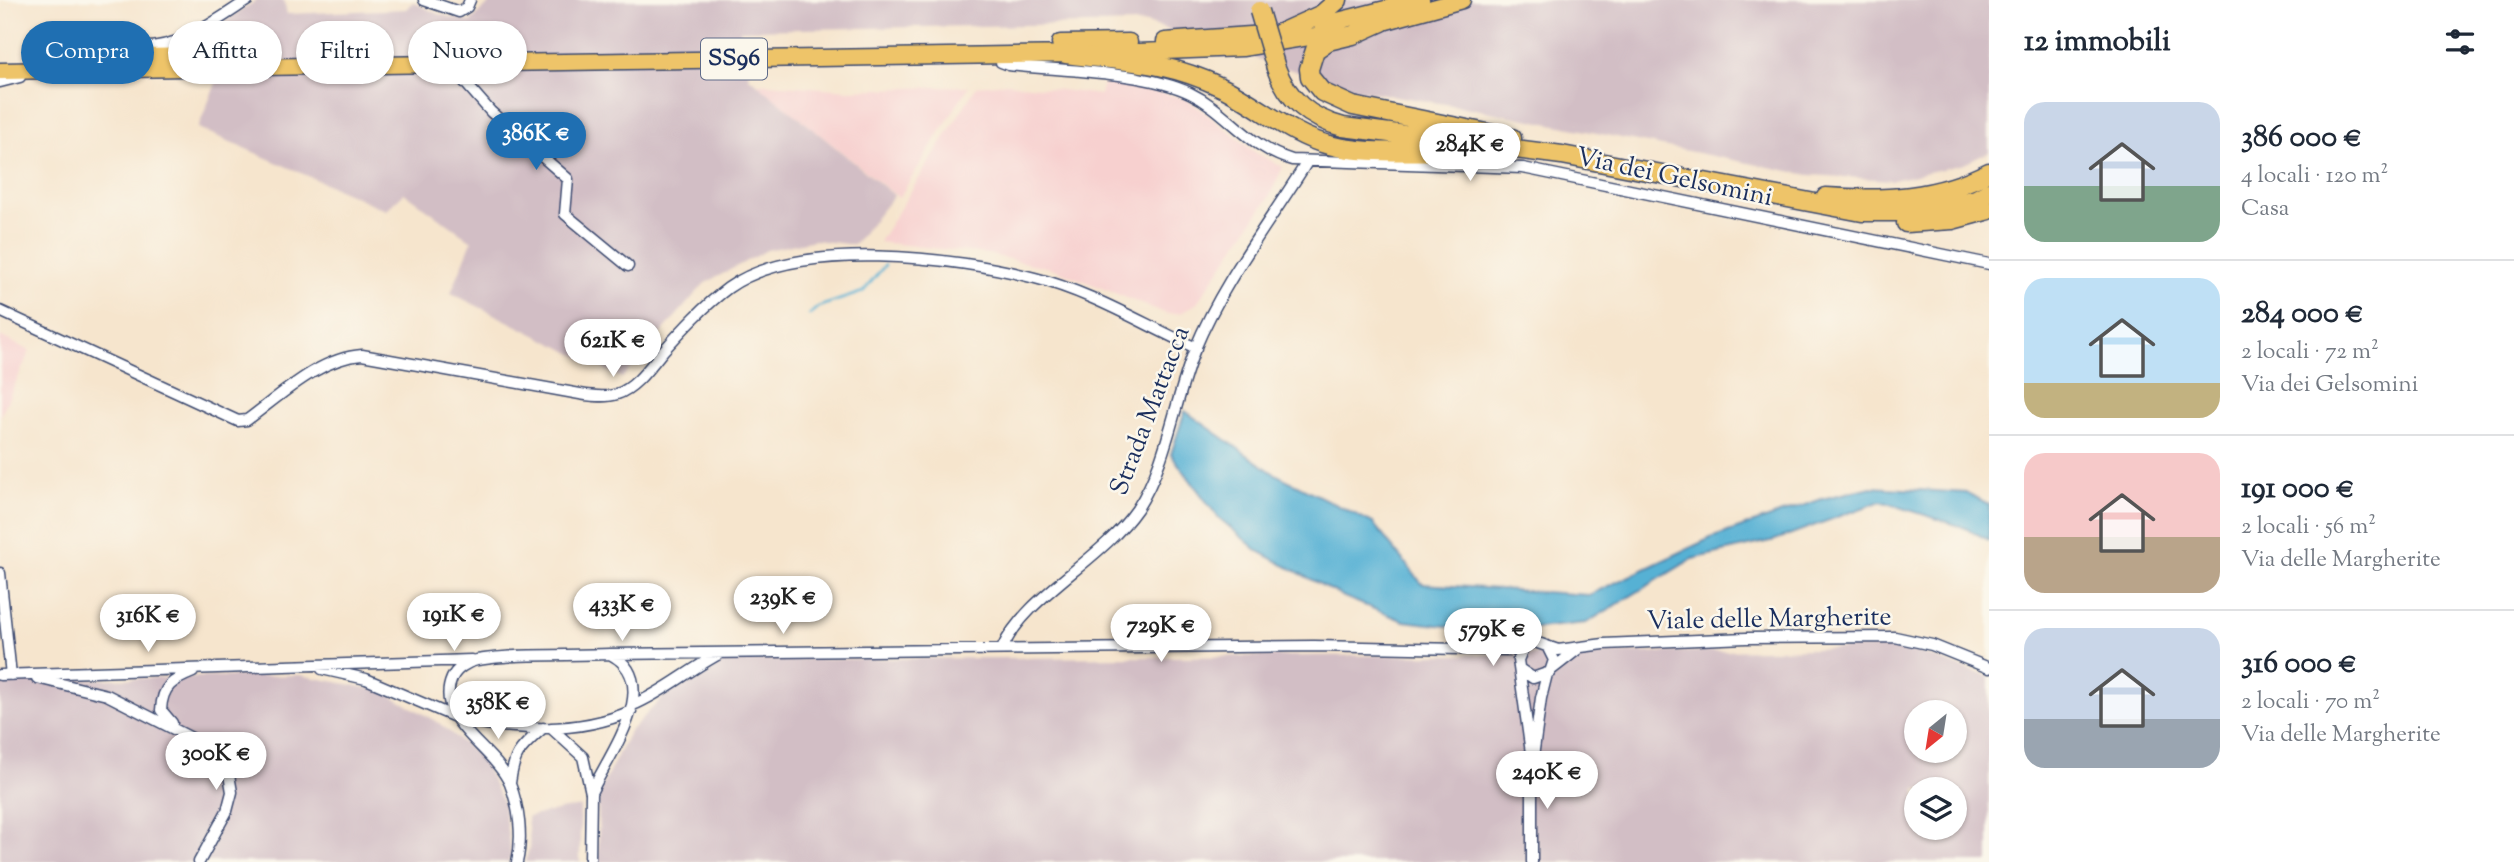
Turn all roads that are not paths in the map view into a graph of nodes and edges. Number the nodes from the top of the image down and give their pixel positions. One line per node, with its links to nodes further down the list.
1 (248, 0): 10 (street)
2 (424, 0): 3 (street)
3 (470, 0)
4 (1338, 0): 9 (highway)
5 (1421, 0): 9 (main road, SS96)
6 (1462, 0): 8 (main road, SS96)
7 (1258, 5): 24 (highway, bridge)
8 (1382, 22): 12 (main road, SS96); 25 (highway)
9 (1280, 33): 11 (main road, SS96)
10 (154, 48)
11 (154, 53)
12 (1066, 54): 13 (main road, SS96); 24 (highway)
13 (1001, 55): 16 (main road, SS96); 26 (street, Via dei Gelsomini)
14 (21, 60): 15 (main road, SS96)
15 (0, 61)
16 (527, 62)
17 (408, 64): 18 (main road, SS96)
18 (154, 68)
19 (0, 71): 20 (main road, SS96)
20 (21, 71)
21 (21, 77): 22 (street)
22 (0, 82)
23 (466, 84): 33 (street)
24 (1532, 150): 25 (highway)
25 (1562, 155): 29 (highway)
26 (1307, 162): 32 (street, Via dei Gelsomini); 35 (street, Strada Mattacca)
27 (1989, 172): 29 (highway)
28 (1989, 192): 31 (highway)
29 (1775, 197): 31 (highway)
30 (1989, 209): 31 (highway)
31 (1841, 210)
32 (1989, 264)
33 (628, 266)
34 (0, 311): 35 (street)
35 (1196, 348): 40 (street, Strada Mattacca)
36 (0, 573): 51 (street)
37 (1524, 646): 38 (street); 39 (street); 46 (street)
38 (1547, 646): 41 (street, Viale delle Margherite); 49 (street)
39 (1480, 648): 40 (street); 46 (street)
40 (1002, 649): 42 (street)
41 (1578, 649): 47 (street, Viale delle Margherite); 49 (street)
42 (725, 652): 43 (street); 52 (street)
43 (610, 654): 44 (street); 52 (street)
44 (475, 660): 45 (street); 53 (street)
45 (298, 666): 48 (street); 53 (street)
46 (1520, 668): 49 (street); 56 (street)
47 (1989, 668)
48 (200, 669): 51 (street); 55 (street)
49 (1549, 672): 56 (street)
50 (0, 675): 51 (street)
51 (16, 675): 55 (street)
52 (632, 708): 54 (street); 58 (street)
53 (456, 718): 54 (street); 57 (street)
54 (547, 728): 57 (street); 58 (street)
55 (181, 730): 59 (street)
56 (1532, 761): 62 (street)
57 (510, 783): 60 (street)
58 (591, 793): 61 (street)
59 (199, 862)
60 (517, 862)
61 (590, 862)
62 (1532, 862)

